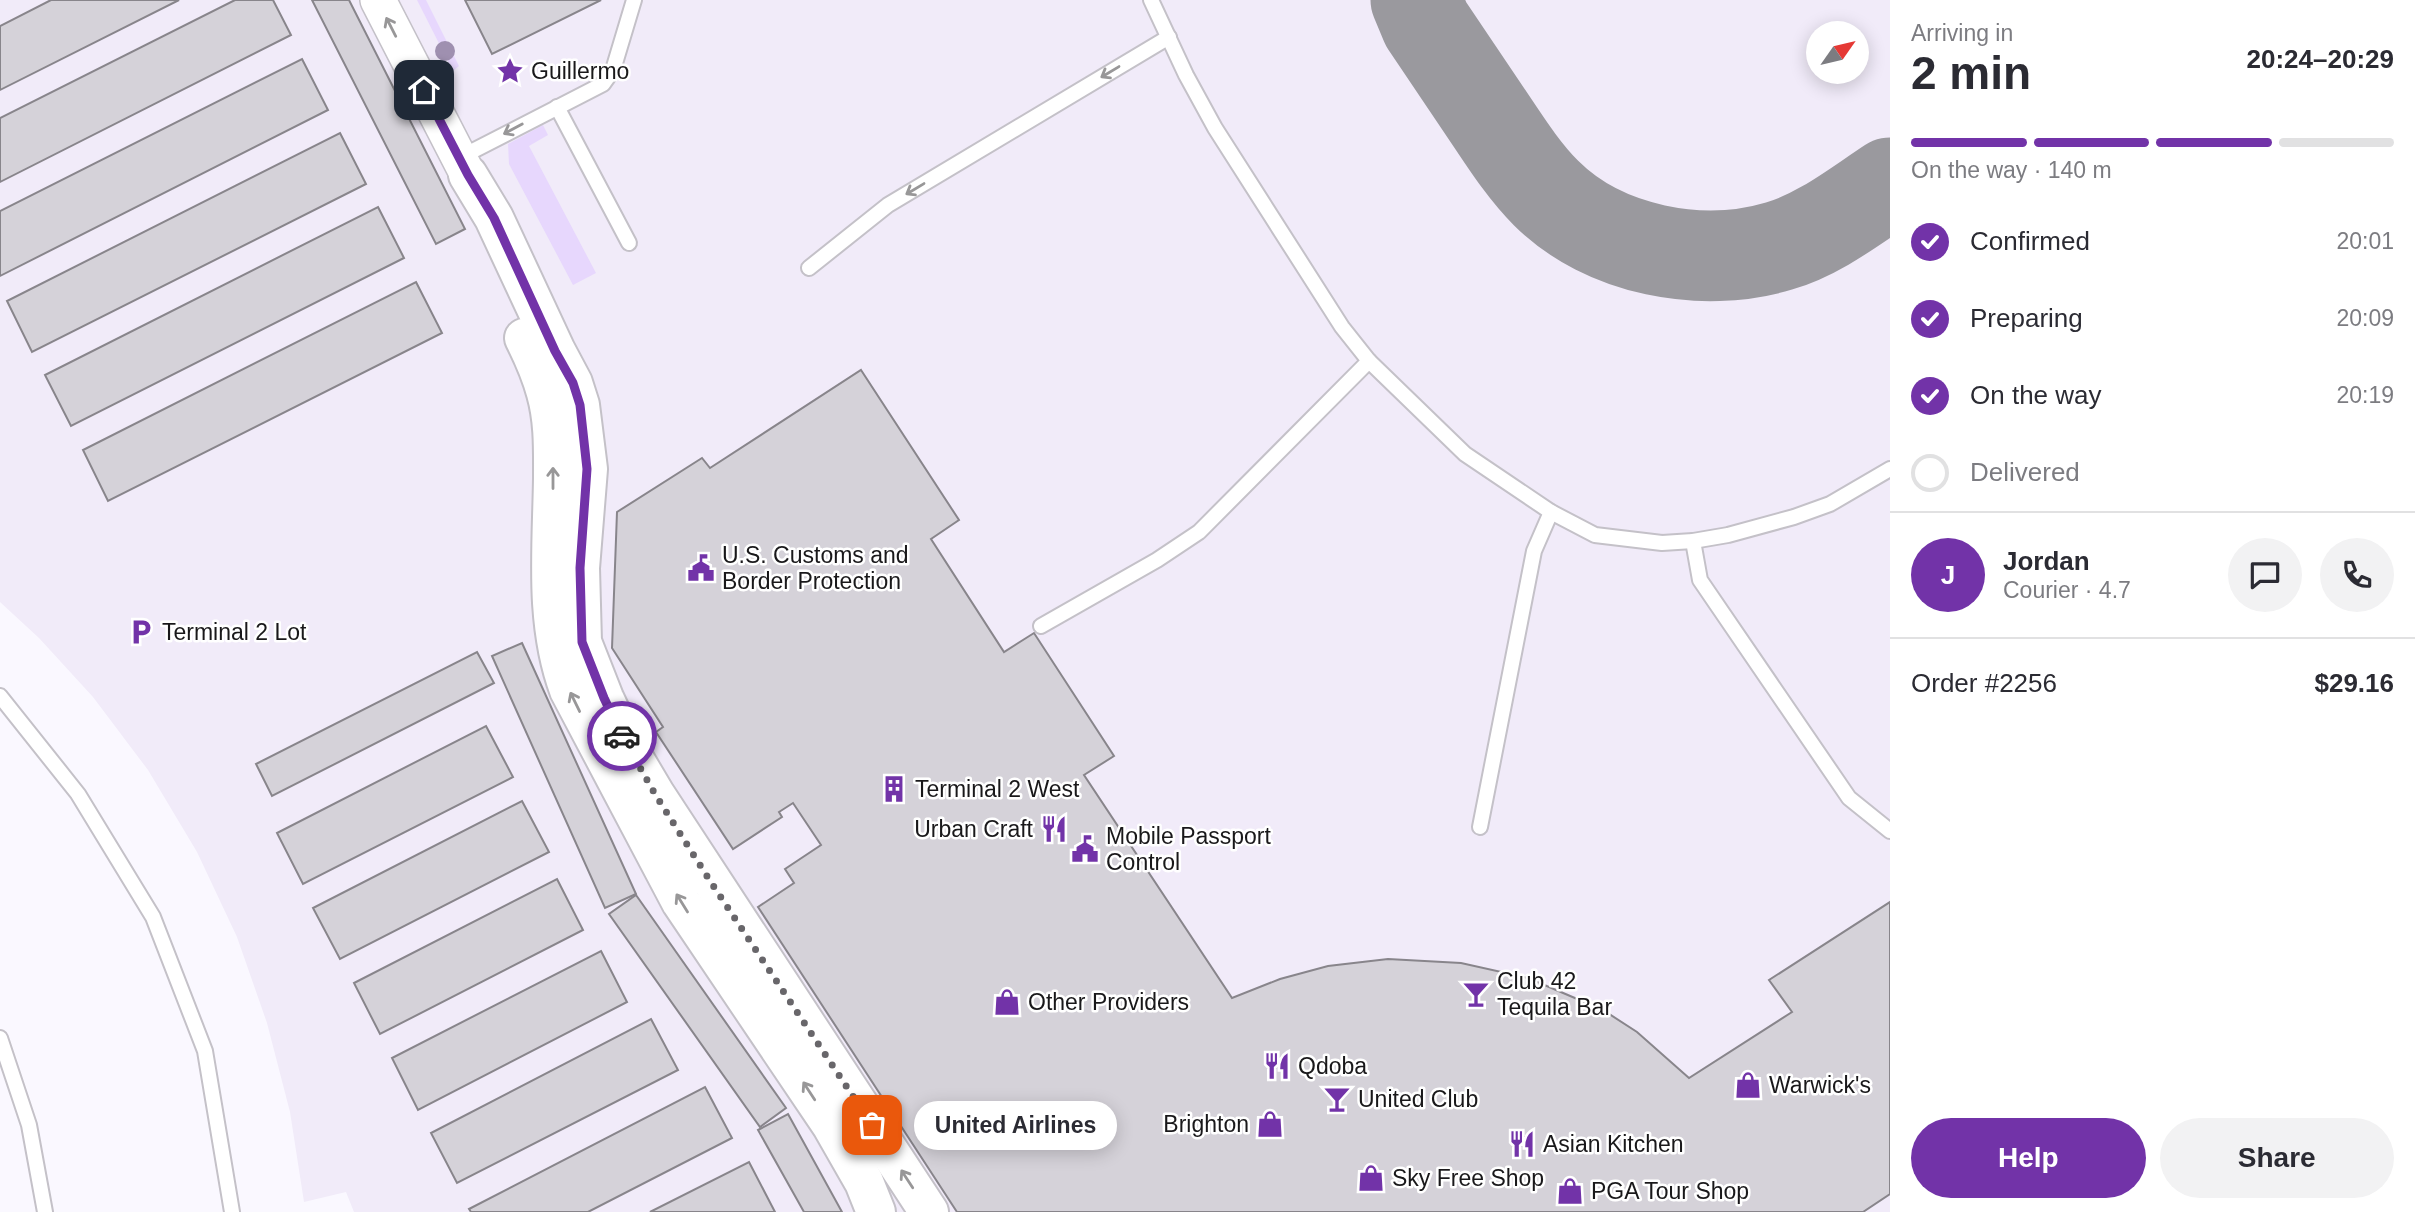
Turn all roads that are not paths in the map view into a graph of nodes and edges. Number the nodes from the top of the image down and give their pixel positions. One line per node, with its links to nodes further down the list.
1 (378, 0): 6 (street, one-way to 1)
2 (634, 0): 5 (lane)
3 (1151, 0): 4 (lane)
4 (1169, 37): 8 (lane, one-way to 8); 9 (lane)
5 (556, 107): 6 (lane, one-way to 6); 7 (lane)
6 (463, 167): 20 (main road, one-way to 6); 21 (main road, one-way to 6)
7 (629, 243)
8 (809, 268)
9 (1369, 361): 11 (lane); 13 (lane)
10 (1890, 469): 12 (lane)
11 (1551, 512): 12 (lane); 15 (lane)
12 (1693, 541): 16 (lane)
13 (1041, 626)
14 (0, 696): 19 (lane)
15 (1480, 827)
16 (1890, 831)
17 (0, 1038): 18 (lane)
18 (45, 1212)
19 (233, 1212)
20 (876, 1212)
21 (929, 1212)

